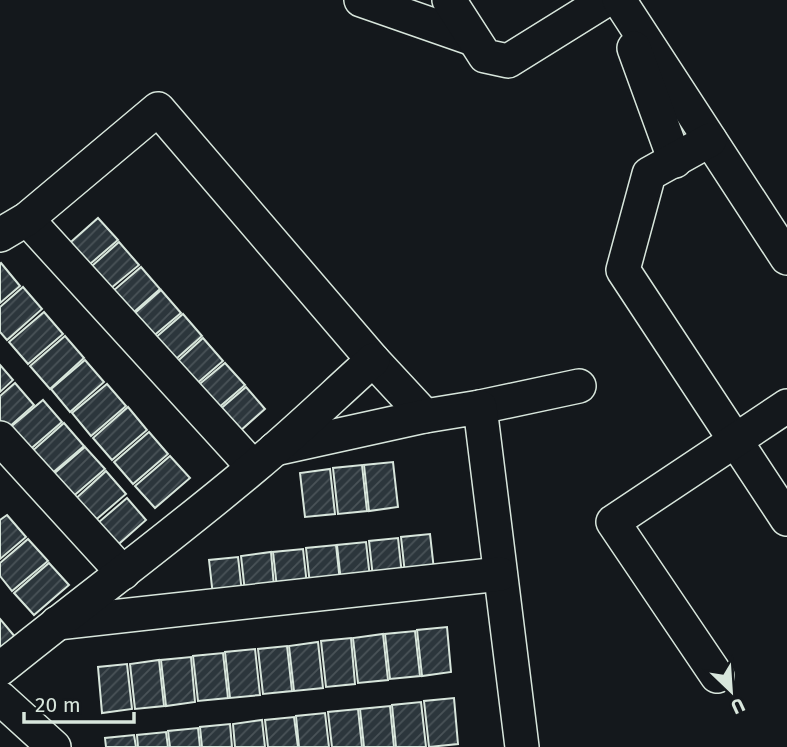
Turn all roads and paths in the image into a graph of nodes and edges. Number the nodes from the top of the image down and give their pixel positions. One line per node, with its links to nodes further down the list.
1 (361, 0): 5 (street)
2 (449, 0): 5 (street)
3 (606, 0): 5 (street)
4 (618, 0): 6 (street); 7 (street)
5 (474, 39)
6 (710, 140): 7 (street); 9 (street)
7 (674, 161): 16 (street)
8 (13, 227): 10 (street); 17 (street)
9 (787, 258)
10 (373, 360): 14 (street); 17 (street)
11 (579, 386): 13 (street)
12 (787, 406): 16 (street)
13 (480, 407): 14 (street); 20 (street)
14 (425, 416): 17 (street)
15 (0, 438): 19 (street)
16 (736, 441): 18 (street); 23 (street)
17 (264, 458): 19 (street)
18 (787, 519)
19 (123, 573): 21 (street)
20 (500, 574): 21 (street); 26 (street)
21 (57, 623): 22 (street)
22 (0, 669)
23 (717, 676)
24 (0, 698): 25 (street)
25 (54, 747)
26 (522, 747)

